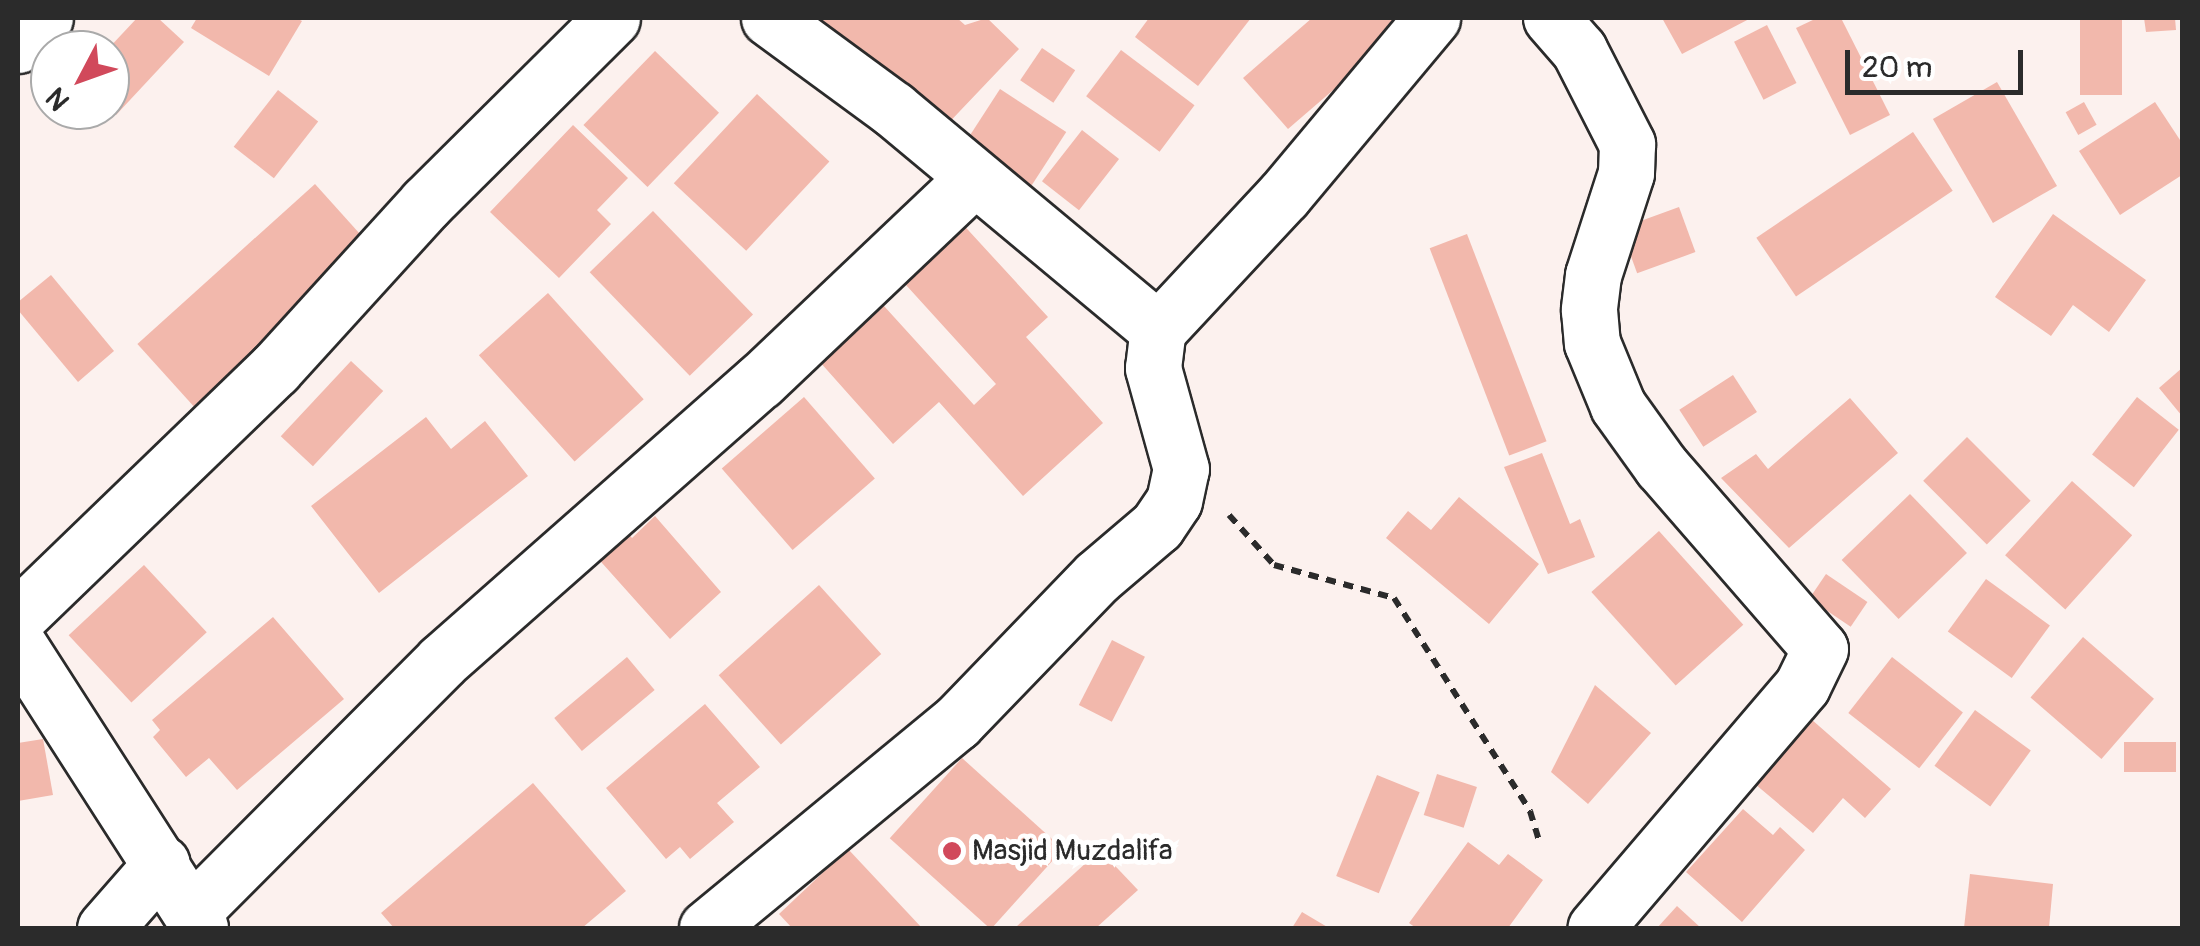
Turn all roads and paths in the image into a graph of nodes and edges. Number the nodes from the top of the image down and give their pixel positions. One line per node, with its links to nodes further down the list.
1 (44, 18): 6 (street)
2 (612, 18): 10 (street)
3 (769, 18): 7 (street)
4 (1432, 18): 8 (street)
5 (1551, 18): 17 (street)
6 (18, 45)
7 (973, 179): 8 (street); 14 (street)
8 (1158, 330): 9 (street)
9 (1181, 469): 12 (path); 16 (street)
10 (18, 617)
11 (18, 644): 13 (street)
12 (1540, 843)
13 (162, 863): 14 (street); 15 (street)
14 (196, 920)
15 (105, 928)
16 (706, 928)
17 (1596, 928)

